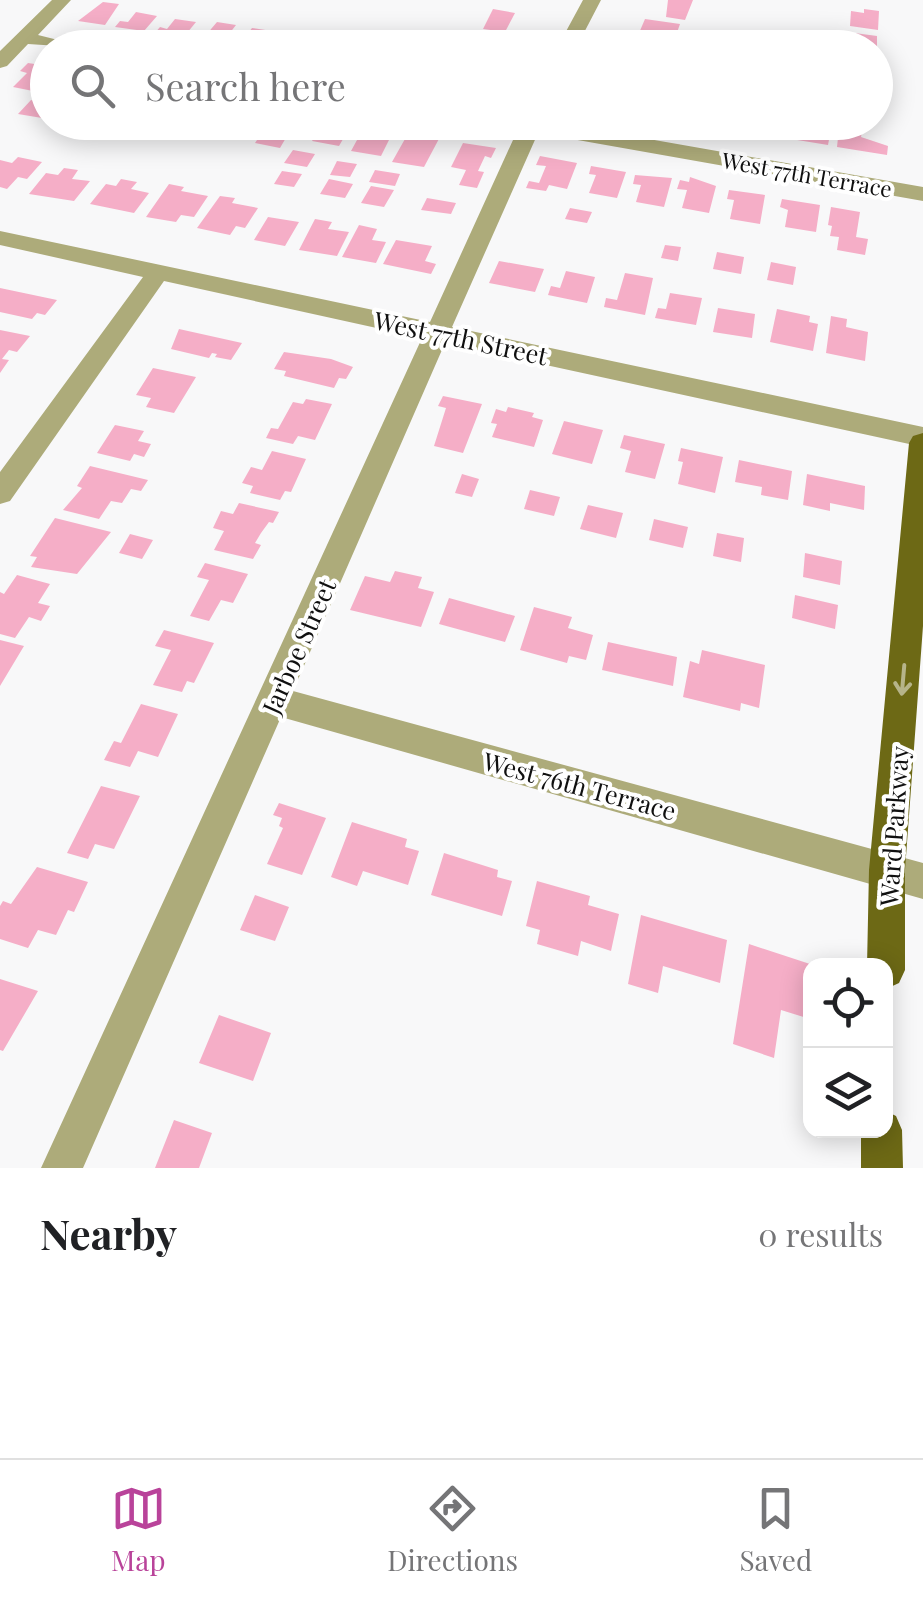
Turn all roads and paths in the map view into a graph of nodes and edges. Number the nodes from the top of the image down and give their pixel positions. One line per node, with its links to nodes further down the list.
1 (62, 0): 3 (street)
2 (592, 0): 4 (street)
3 (32, 30)
4 (576, 30)
5 (30, 32): 6 (street)
6 (24, 38): 7 (street); 8 (street)
7 (30, 39)
8 (0, 62)
9 (518, 140): 14 (street, Jarboe Street)
10 (616, 140): 11 (street, West 77th Terrace)
11 (923, 194)
12 (0, 238): 13 (street, West 77th Street)
13 (159, 271): 14 (street, West 77th Street); 16 (street)
14 (439, 333): 15 (street, West 77th Street); 17 (street, Jarboe Street)
15 (923, 440): 18 (main road, Ward Parkway, one-way to 18)
16 (0, 493)
17 (273, 700): 18 (street, West 76th Terrace); 22 (street, Jarboe Street)
18 (905, 868): 19 (street, West 76th Terrace); 20 (main road, Ward Parkway)
19 (923, 881)
20 (888, 958)
21 (882, 1138): 23 (main road)
22 (62, 1168)
23 (882, 1168)

